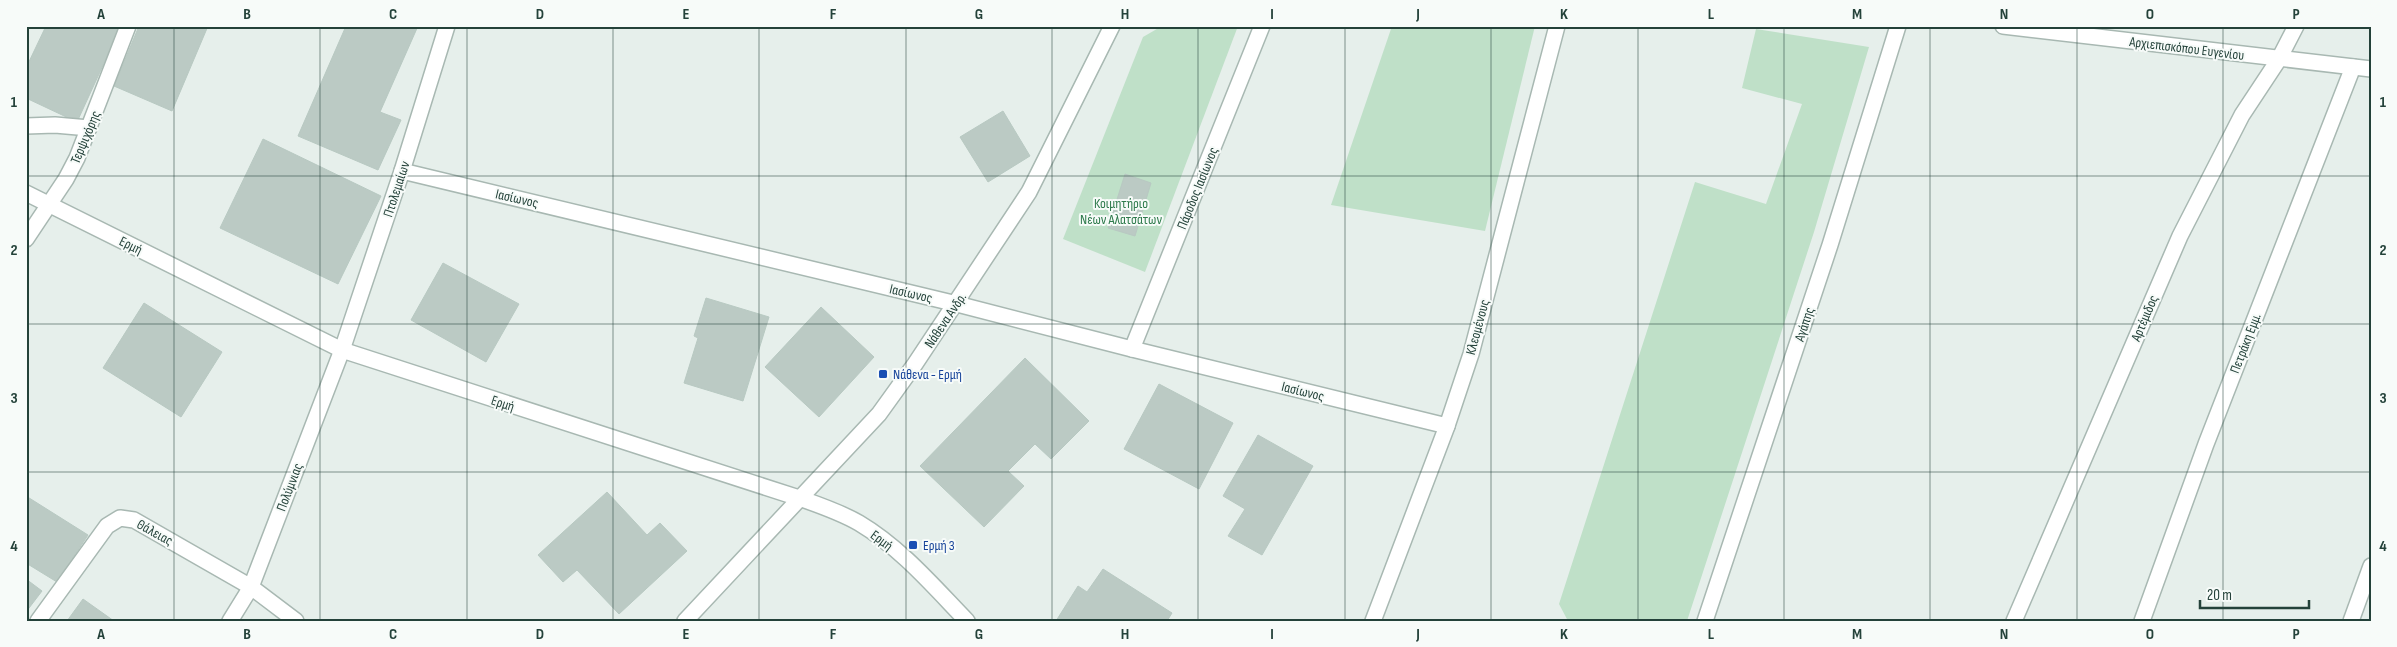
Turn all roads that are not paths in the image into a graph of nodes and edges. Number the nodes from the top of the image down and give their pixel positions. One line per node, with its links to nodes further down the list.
1 (128, 26): 13 (street, Τερψιχόρης)
2 (447, 26): 14 (street, Πτολεμαίων)
3 (1112, 26): 18 (street, Νάθενα Ανδρ.)
4 (1262, 26): 19 (street, Πάροδος Ιασίωνος)
5 (1557, 26): 21 (street, Κλεομένους)
6 (1898, 26): 31 (street, Αγάπης)
7 (2003, 26): 9 (street, Αρχιεπισκόπου Ευγενίου)
8 (2296, 26): 9 (street, Αρτέμιδος)
9 (2279, 59): 10 (street, Αρχιεπισκόπου Ευγενίου); 32 (street, Αρτέμιδος)
10 (2353, 67): 11 (street, Αρχιεπισκόπου Ευγενίου); 33 (street, Πετράκη Εμμ.)
11 (2371, 69)
12 (26, 126): 13 (street)
13 (89, 128): 16 (street, Τερψιχόρης)
14 (402, 171): 18 (street, Ιασίωνος); 20 (street, Πτολεμαίων)
15 (26, 193): 16 (street, Ερμή)
16 (50, 205): 17 (street, Τερψιχόρης); 20 (street, Ερμή)
17 (26, 240)
18 (957, 304): 19 (street, Ιασίωνος); 22 (street, Νάθενα Ανδρ.)
19 (1132, 349): 21 (street, Ιασίωνος)
20 (342, 350): 22 (street, Ερμή); 24 (street, Πολύμνιας)
21 (1447, 426): 30 (street, Κλεομένους)
22 (799, 498): 28 (street, Νάθενα Ανδρ.); 29 (street, Ερμή)
23 (2371, 566): 34 (street)
24 (251, 587): 25 (street, Θάλειας); 26 (street, Πολύμνιας); 27 (street, Θάλειας)
25 (38, 621)
26 (230, 621)
27 (296, 621)
28 (686, 621)
29 (968, 621)
30 (1373, 621)
31 (1705, 621)
32 (2014, 621)
33 (2142, 621)
34 (2351, 621)

